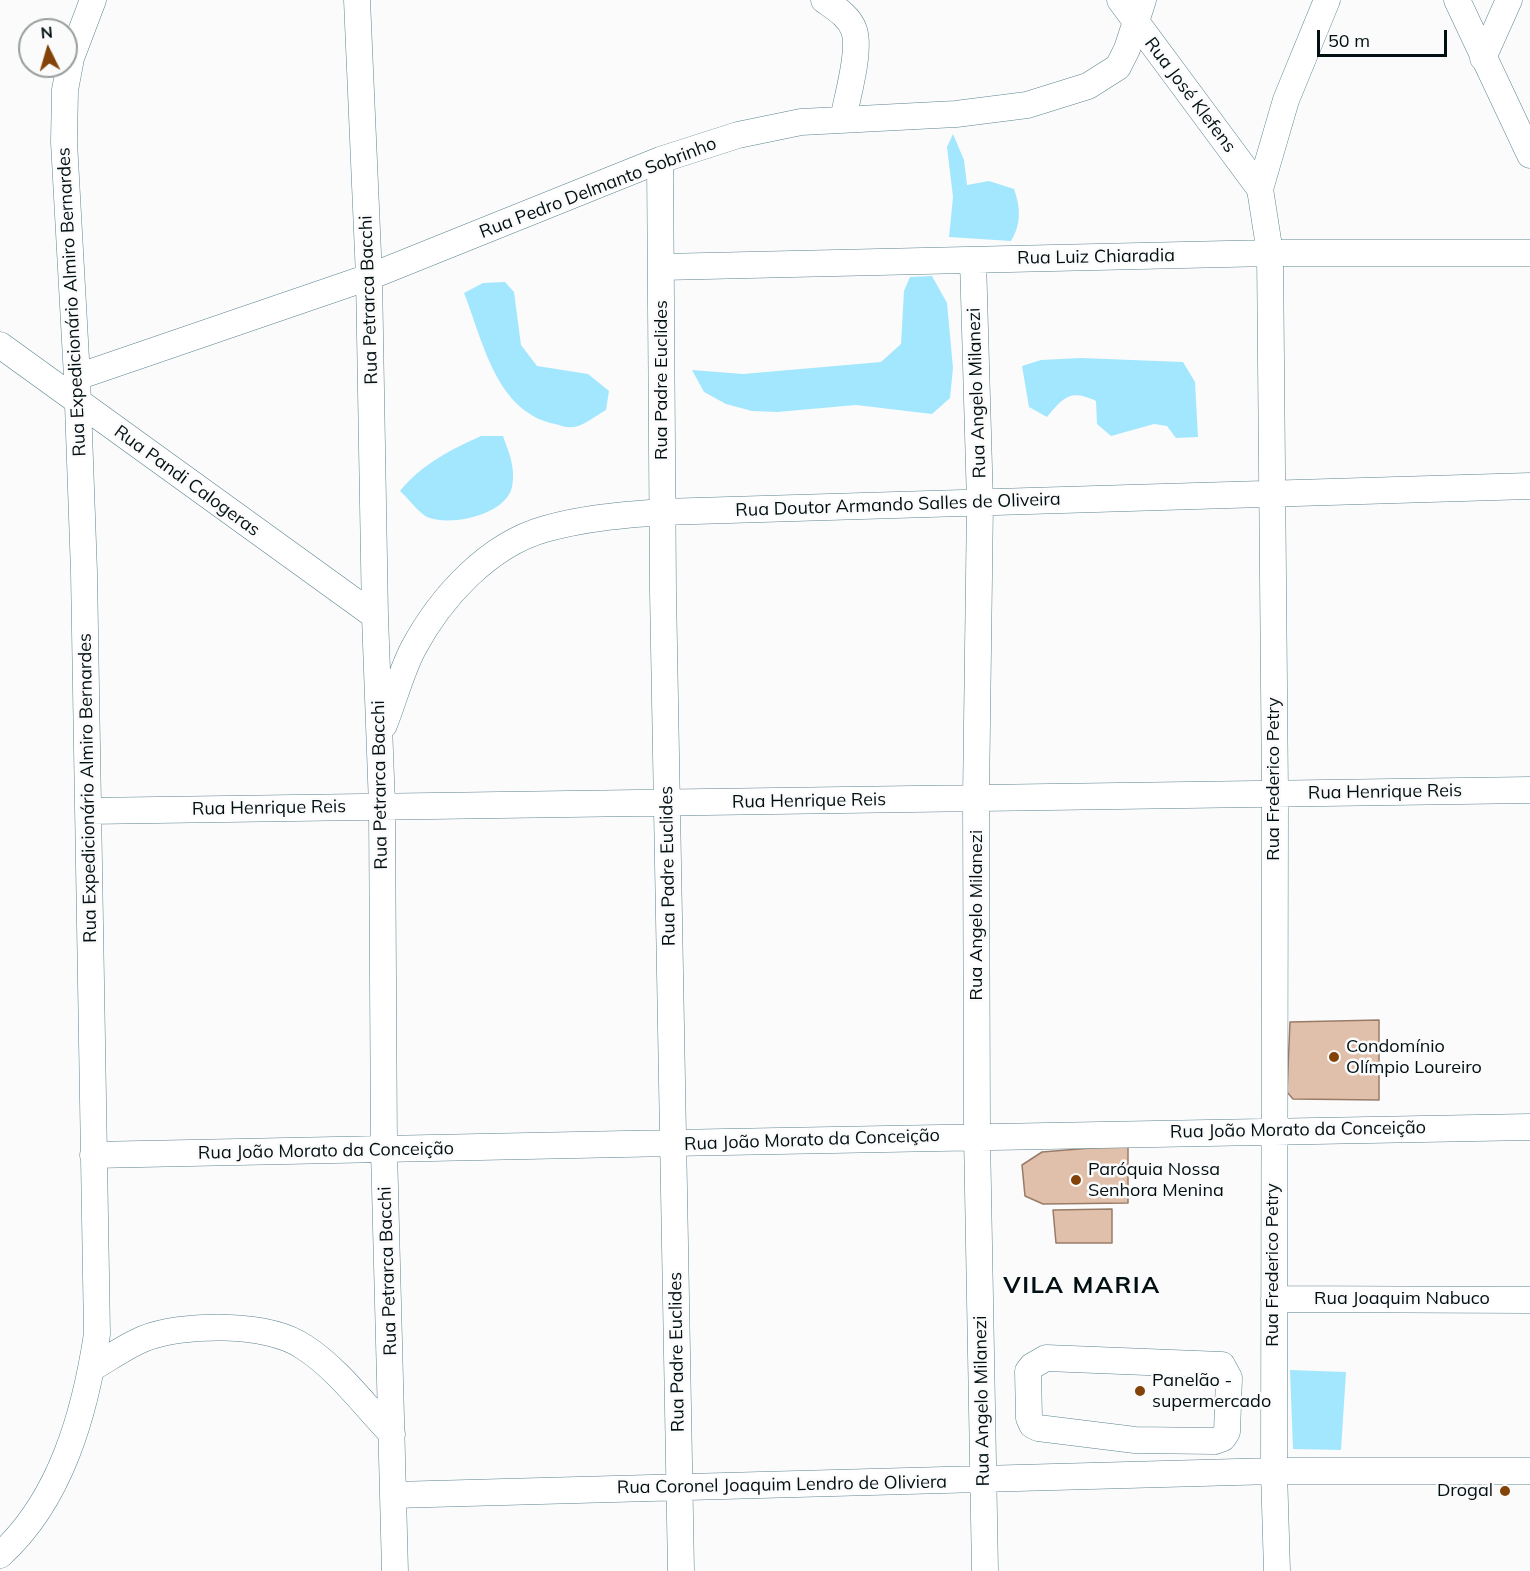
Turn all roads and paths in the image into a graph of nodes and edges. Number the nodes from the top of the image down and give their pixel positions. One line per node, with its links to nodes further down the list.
1 (93, 0): 19 (street, Rua Expedicionário Almiro Bernardes)
2 (357, 0): 17 (street, Rua Petrarca Bacchi)
3 (824, 0): 9 (street)
4 (1327, 0): 12 (street, Rua Frederico Petry)
5 (1457, 0): 8 (street)
6 (1509, 0): 8 (street)
7 (1132, 7): 9 (street, Rua Pedro Delmanto Sobrinho); 12 (street, Rua José Klefens)
8 (1483, 58): 10 (street)
9 (843, 120): 11 (street, Rua Pedro Delmanto Sobrinho)
10 (1530, 155)
11 (660, 160): 16 (street, Rua Padre Euclides); 17 (street, Rua Pedro Delmanto Sobrinho)
12 (1260, 189): 13 (street, Rua Frederico Petry)
13 (1270, 253): 14 (street, Rua Luiz Chiaradia); 15 (street, Rua Luiz Chiaradia); 22 (street, Rua Frederico Petry)
14 (1530, 253)
15 (973, 260): 16 (street, Rua Luiz Chiaradia); 23 (street, Rua Angelo Milanezi)
16 (662, 267): 24 (street, Rua Padre Euclides)
17 (369, 277): 19 (street, Rua Pedro Delmanto Sobrinho); 25 (street, Rua Petrarca Bacchi)
18 (0, 345): 20 (street, Rua Pandi Calogeras)
19 (77, 377): 20 (street, Rua Expedicionário Almiro Bernardes)
20 (78, 402): 25 (street, Rua Pandi Calogeras); 32 (street, Rua Expedicionário Almiro Bernardes)
21 (1530, 486): 22 (street, Rua Doutor Armando Salles de Oliveira)
22 (1273, 495): 23 (street, Rua Doutor Armando Salles de Oliveira); 28 (street, Rua Frederico Petry)
23 (980, 503): 24 (street, Rua Doutor Armando Salles de Oliveira); 29 (street, Rua Angelo Milanezi)
24 (662, 512): 26 (street, Rua Doutor Armando Salles de Oliveira); 30 (street, Rua Padre Euclides)
25 (375, 616): 26 (street, Rua Petrarca Bacchi)
26 (380, 737): 31 (street, Rua Petrarca Bacchi)
27 (1530, 790): 28 (street, Rua Henrique Reis)
28 (1275, 793): 29 (street, Rua Henrique Reis); 34 (street, Rua Frederico Petry)
29 (976, 797): 30 (street, Rua Henrique Reis); 35 (street, Rua Angelo Milanezi)
30 (667, 803): 31 (street, Rua Henrique Reis); 36 (street, Rua Padre Euclides)
31 (382, 806): 32 (street, Rua Henrique Reis); 37 (street, Rua Petrarca Bacchi)
32 (88, 811): 38 (street, Rua Expedicionário Almiro Bernardes)
33 (1530, 1127): 34 (street, Rua João Morato da Conceição)
34 (1273, 1130): 35 (street, Rua João Morato da Conceição); 39 (street, Rua Frederico Petry)
35 (977, 1135): 36 (street, Rua João Morato da Conceição); 47 (street, Rua Angelo Milanezi)
36 (675, 1145): 37 (street, Rua João Morato da Conceição); 48 (street, Rua Padre Euclides)
37 (384, 1150): 38 (street, Rua João Morato da Conceição); 42 (street, Rua Petrarca Bacchi)
38 (93, 1155): 41 (street, Rua Expedicionário Almiro Bernardes)
39 (1274, 1299): 40 (street, Rua Joaquim Nabuco); 44 (street, Rua Frederico Petry)
40 (1530, 1299)
41 (92, 1368): 42 (street); 50 (street, Rua Expedicionário Almiro Bernardes)
42 (392, 1434): 49 (street, Rua Petrarca Bacchi)
43 (1118, 1438): 43 (street); 46 (street)
44 (1274, 1471): 45 (street, Rua Coronel Joaquim Lendro de Oliviera); 46 (street, Rua Coronel Joaquim Lendro de Oliviera); 54 (street, Rua Frederico Petry)
45 (1530, 1471)
46 (1114, 1475): 47 (street, Rua Coronel Joaquim Lendro de Oliviera)
47 (984, 1480): 48 (street, Rua Coronel Joaquim Lendro de Oliviera); 53 (street, Rua Angelo Milanezi)
48 (679, 1487): 49 (street, Rua Coronel Joaquim Lendro de Oliviera); 52 (street, Rua Padre Euclides)
49 (394, 1495): 51 (street, Rua Petrarca Bacchi)
50 (0, 1555)
51 (395, 1571)
52 (681, 1571)
53 (985, 1571)
54 (1277, 1571)

